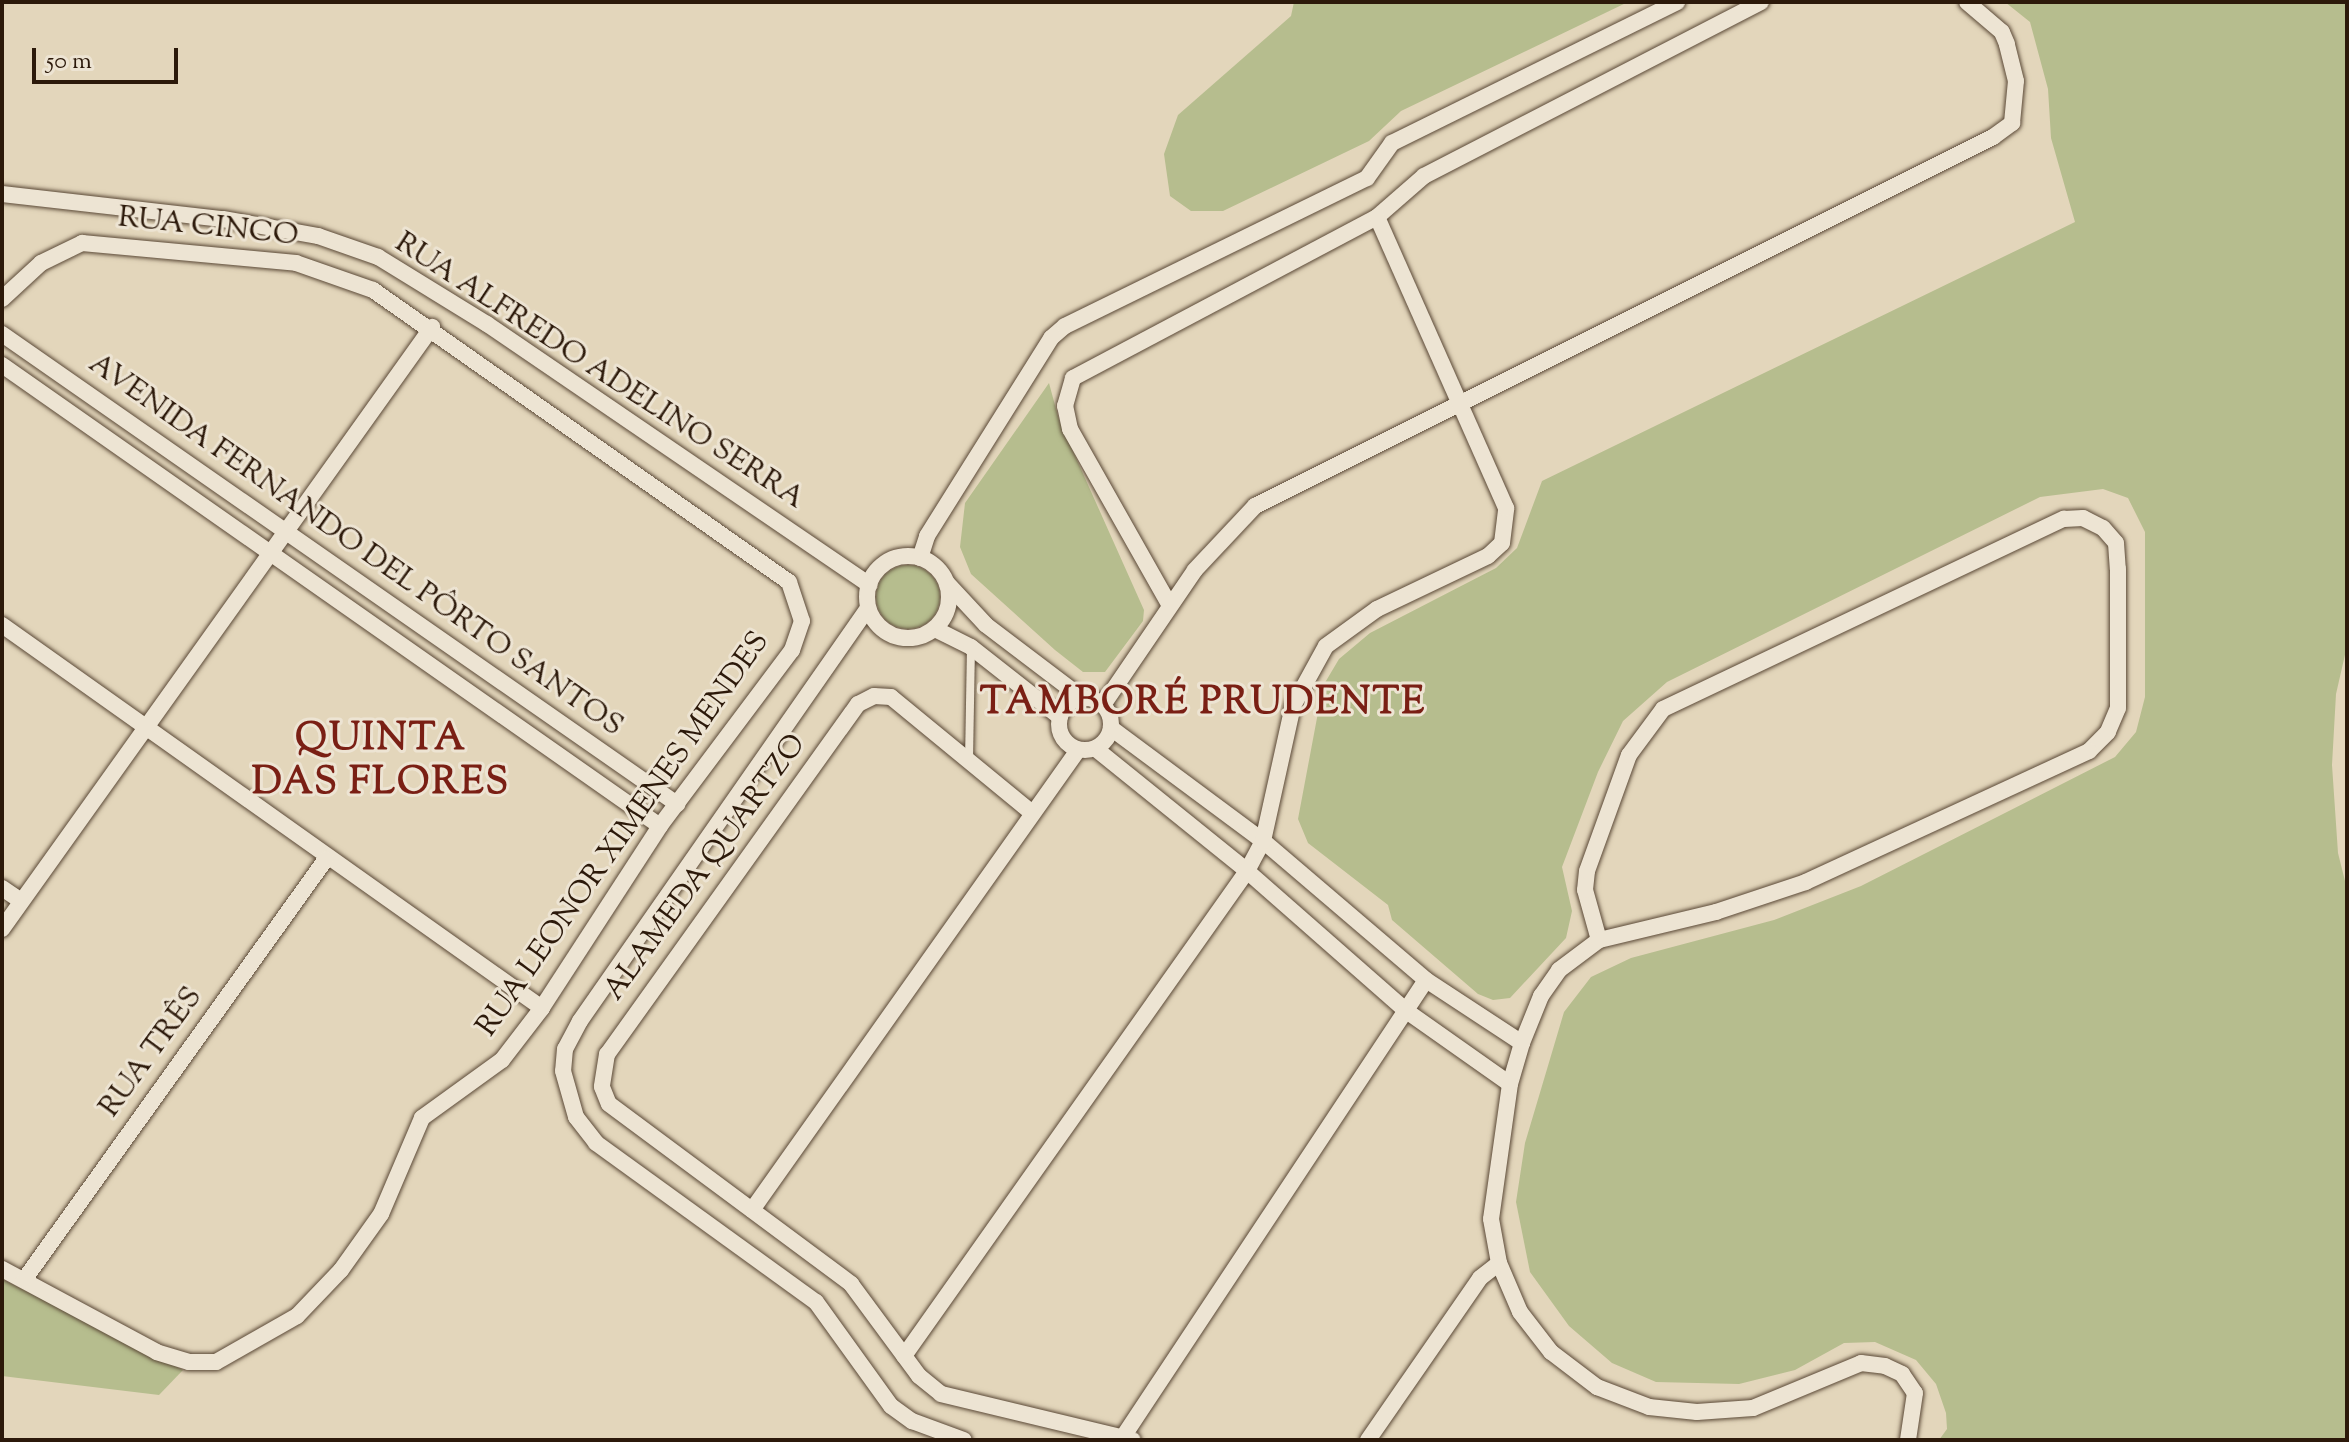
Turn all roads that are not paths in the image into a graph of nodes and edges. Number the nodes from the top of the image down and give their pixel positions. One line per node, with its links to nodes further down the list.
1 (1677, 2): 13 (street)
2 (1761, 2): 5 (street)
3 (1967, 2): 10 (street)
4 (2, 194): 15 (street, RUA ALFREDO ADELINO SERRA)
5 (1377, 217): 10 (street); 17 (street)
6 (2, 299): 7 (street, RUA CINCO)
7 (432, 327): 11 (street); 16 (street, RUA CINCO)
8 (2, 334): 11 (street, AVENIDA FERNANDO DEL PÔRTO SANTOS)
9 (2, 365): 12 (street, AVENIDA FERNANDO DEL PÔRTO SANTOS)
10 (1461, 407): 17 (street); 33 (street)
11 (284, 531): 12 (street); 30 (street, AVENIDA FERNANDO DEL PÔRTO SANTOS)
12 (269, 554): 25 (street); 32 (street, AVENIDA FERNANDO DEL PÔRTO SANTOS)
13 (920, 558): 14 (street); 15 (street)
14 (947, 583): 20 (street); 22 (street)
15 (869, 585): 18 (street)
16 (798, 601): 30 (street, RUA LEONOR XIMENES MENDES)
17 (1169, 604): 23 (street)
18 (868, 608): 20 (street); 51 (street)
19 (2, 625): 25 (street)
20 (935, 629): 21 (street)
21 (971, 647): 24 (street); 29 (lane)
22 (1082, 698): 23 (street); 24 (street)
23 (1103, 705): 26 (street)
24 (1060, 717): 28 (street)
25 (147, 726): 34 (street); 37 (street)
26 (1111, 728): 27 (street); 33 (street)
27 (1096, 749): 28 (street); 35 (street)
28 (1078, 750): 31 (street)
29 (969, 761): 31 (street, ALAMEDA QUARTZO); 45 (street, ALAMEDA QUARTZO)
30 (677, 804): 32 (street, RUA LEONOR XIMENES MENDES)
31 (1031, 812): 45 (street)
32 (660, 826): 41 (street, RUA LEONOR XIMENES MENDES)
33 (1263, 841): 35 (street); 40 (street)
34 (326, 859): 41 (street); 48 (street, RUA TRÊS)
35 (1247, 871): 42 (street); 49 (street)
36 (2, 888): 37 (street)
37 (21, 901): 38 (street)
38 (2, 929)
39 (1599, 940): 39 (street); 43 (street)
40 (1426, 980): 42 (street); 43 (street)
41 (542, 1008): 48 (street, RUA LEONOR XIMENES MENDES)
42 (1405, 1010): 44 (street); 50 (street)
43 (1522, 1043): 44 (street)
44 (1510, 1084): 46 (street)
45 (752, 1210): 49 (street)
46 (1499, 1263): 52 (street); 53 (street)
47 (2, 1269): 48 (street)
48 (24, 1280)
49 (904, 1356): 50 (street)
50 (1128, 1438)
51 (964, 1440)
52 (1368, 1440)
53 (1908, 1440)

